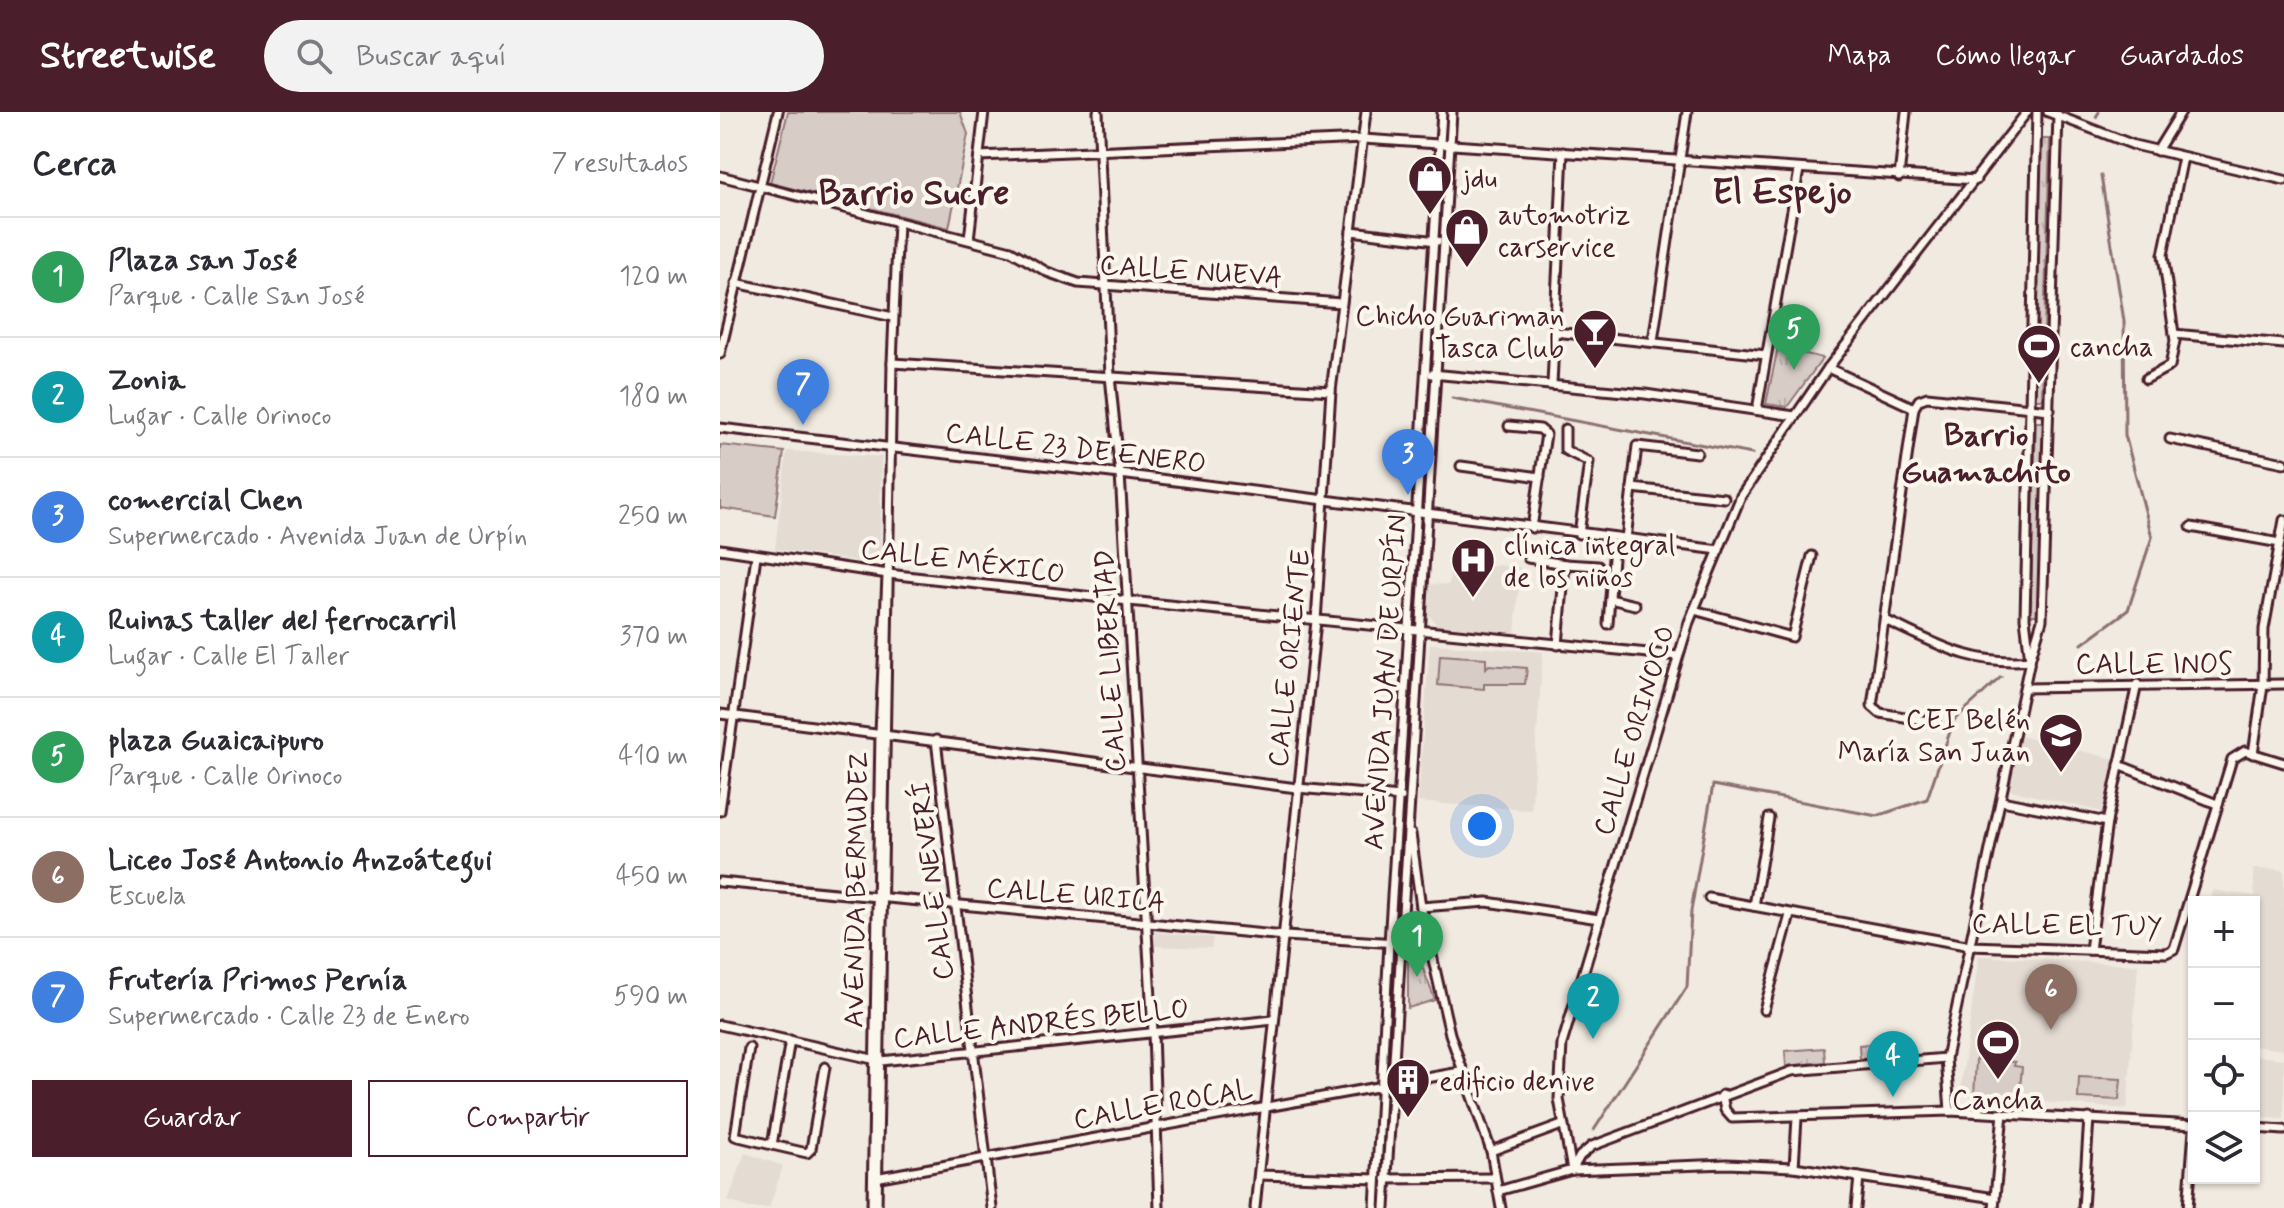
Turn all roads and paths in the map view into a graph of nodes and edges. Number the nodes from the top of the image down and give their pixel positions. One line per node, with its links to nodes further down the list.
1 (778, 112): 28 (street)
2 (984, 112): 20 (street)
3 (1098, 112): 17 (street, CALLE LIBERTAD)
4 (1366, 112): 14 (street, CALLE ORIENTE)
5 (1442, 112): 15 (street, AVENIDA JUAN DE URPÍN)
6 (1452, 112): 16 (street, AVENIDA JUAN DE URPÍN)
7 (1687, 112): 22 (street)
8 (1906, 112): 25 (street)
9 (2027, 112): 26 (street, CALLE ORINOCO)
10 (2037, 112): 51 (street)
11 (2048, 112): 13 (street)
12 (2181, 112): 18 (street)
13 (2058, 115): 18 (street); 53 (street)
14 (1363, 139): 15 (street); 17 (street); 30 (street, CALLE ORIENTE)
15 (1440, 143): 16 (street); 32 (street, AVENIDA JUAN DE URPÍN)
16 (1450, 144): 19 (street); 32 (street, AVENIDA JUAN DE URPÍN)
17 (1100, 150): 20 (street); 34 (street, CALLE LIBERTAD)
18 (2157, 151): 21 (street)
19 (1563, 152): 22 (street); 37 (street)
20 (979, 156): 31 (street)
21 (2183, 157): 27 (street); 38 (street)
22 (1680, 161): 23 (street); 39 (street)
23 (1799, 170): 25 (street); 42 (street)
24 (720, 176): 28 (street, CALLE NUEVA)
25 (1899, 177): 26 (street)
26 (1976, 180): 44 (street, CALLE ORINOCO)
27 (2284, 180)
28 (760, 187): 29 (street, CALLE NUEVA); 33 (street)
29 (898, 222): 31 (street, CALLE NUEVA); 36 (street, AVENIDA BERMUDEZ)
30 (1351, 231): 32 (street); 35 (street, CALLE ORIENTE)
31 (969, 239): 34 (street, CALLE NUEVA)
32 (1439, 241): 45 (street, AVENIDA JUAN DE URPÍN)
33 (736, 283): 36 (street); 41 (street)
34 (1106, 288): 35 (street, CALLE NUEVA); 46 (street, CALLE LIBERTAD)
35 (1341, 303): 49 (street, CALLE ORIENTE)
36 (893, 317): 43 (street, AVENIDA BERMUDEZ)
37 (1555, 332): 39 (street); 48 (street)
38 (2174, 334): 40 (street); 47 (street)
39 (1653, 341): 42 (street)
40 (2284, 344)
41 (720, 354)
42 (1766, 355): 52 (street)
43 (892, 363): 46 (street); 59 (street, AVENIDA BERMUDEZ)
44 (1828, 368): 50 (street); 54 (street, CALLE ORINOCO)
45 (1430, 374): 48 (street); 68 (street, AVENIDA JUAN DE URPÍN); 69 (street, AVENIDA JUAN DE URPÍN)
46 (1110, 376): 49 (street); 63 (street, CALLE LIBERTAD)
47 (2146, 379)
48 (1552, 385): 52 (street)
49 (1331, 391): 67 (street, CALLE ORIENTE)
50 (1914, 408): 51 (street); 89 (street)
51 (2030, 408): 53 (street); 95 (street)
52 (1757, 410): 54 (street)
53 (2050, 410): 95 (street)
54 (1795, 416): 78 (street, CALLE ORINOCO)
55 (1509, 426): 64 (street)
56 (720, 428): 59 (street, CALLE 23 DE ENERO)
57 (1565, 429): 73 (street)
58 (2170, 439): 61 (street)
59 (890, 447): 63 (street, CALLE 23 DE ENERO); 84 (street, AVENIDA BERMUDEZ)
60 (1697, 453): 65 (street)
61 (2284, 463)
62 (1461, 466): 64 (street)
63 (1120, 474): 67 (street, CALLE 23 DE ENERO); 86 (street, CALLE LIBERTAD)
64 (1540, 477): 72 (street)
65 (1632, 488): 66 (street); 74 (street)
66 (1724, 498)
67 (1324, 500): 68 (street, CALLE 23 DE ENERO); 90 (street, CALLE ORIENTE)
68 (1416, 514): 69 (street, CALLE 23 DE ENERO); 92 (street, AVENIDA JUAN DE URPÍN)
69 (1426, 515): 72 (street); 92 (street, AVENIDA JUAN DE URPÍN)
70 (2284, 520): 75 (street)
71 (2191, 527): 75 (street)
72 (1532, 528): 73 (street)
73 (1579, 534): 74 (street)
74 (1626, 539): 78 (street)
75 (2280, 543): 98 (street)
76 (1614, 545): 85 (street)
77 (720, 549): 79 (street, CALLE MÉXICO)
78 (1719, 550): 88 (street, CALLE ORINOCO)
79 (756, 556): 84 (street, CALLE MÉXICO); 101 (street)
80 (1812, 556): 88 (street)
81 (1528, 558): 82 (street)
82 (1565, 564): 83 (street); 93 (street)
83 (1598, 566)
84 (888, 574): 86 (street, CALLE MÉXICO); 103 (street, AVENIDA BERMUDEZ)
85 (1610, 599): 87 (street); 91 (street)
86 (1129, 601): 90 (street, CALLE MÉXICO); 107 (street, CALLE LIBERTAD)
87 (1635, 605)
88 (1694, 610): 94 (street, CALLE ORINOCO)
89 (1885, 620): 95 (street); 102 (street)
90 (1316, 621): 92 (street, CALLE MÉXICO); 109 (street, CALLE ORIENTE)
91 (1608, 624)
92 (1415, 630): 93 (street, CALLE MÉXICO); 110 (street, AVENIDA JUAN DE URPÍN); 111 (street, AVENIDA JUAN DE URPÍN)
93 (1558, 645): 94 (street, CALLE MÉXICO)
94 (1678, 656): 125 (street, CALLE ORINOCO)
95 (2030, 660): 99 (street)
96 (2137, 684): 98 (street, CALLE INOS); 99 (street, CALLE INOS); 108 (street)
97 (2284, 684): 98 (street, CALLE INOS)
98 (2263, 685): 105 (street)
99 (2025, 688): 112 (street)
100 (720, 714): 101 (street)
101 (733, 716): 103 (street); 114 (street)
102 (1935, 722)
103 (883, 733): 104 (street); 119 (street, AVENIDA BERMUDEZ)
104 (936, 740): 107 (street); 121 (street, CALLE NEVERÍ)
105 (2253, 754): 106 (street); 113 (street, CALLE EL TUY)
106 (2284, 763)
107 (1137, 765): 109 (street); 126 (street, CALLE LIBERTAD)
108 (2119, 765): 113 (street); 117 (street)
109 (1297, 788): 110 (street); 127 (street, CALLE ORIENTE)
110 (1399, 797): 111 (street); 128 (street, AVENIDA JUAN DE URPÍN)
111 (1410, 797): 115 (street, AVENIDA JUAN DE URPÍN)
112 (2002, 801): 117 (street); 131 (street)
113 (2217, 804): 132 (street, CALLE EL TUY)
114 (720, 811)
115 (1408, 817): 123 (street); 129 (street, AVENIDA JUAN DE URPÍN)
116 (1769, 818): 122 (street)
117 (2107, 822): 132 (street)
118 (720, 882): 119 (street, CALLE URICA)
119 (880, 898): 121 (street, CALLE URICA); 141 (street, AVENIDA BERMUDEZ)
120 (1709, 898): 122 (street, CALLE EL TUY)
121 (957, 906): 126 (street, CALLE URICA); 139 (street, CALLE NEVERÍ)
122 (1754, 906): 124 (street, CALLE EL TUY)
123 (1421, 907): 125 (street); 130 (street)
124 (1790, 915): 131 (street, CALLE EL TUY); 133 (street)
125 (1599, 919): 153 (street, CALLE ORINOCO)
126 (1146, 921): 127 (street, CALLE URICA); 136 (street, CALLE LIBERTAD)
127 (1285, 936): 128 (street, CALLE URICA); 134 (street, CALLE ORIENTE)
128 (1389, 943): 129 (street, CALLE URICA); 145 (street, AVENIDA JUAN DE URPÍN)
129 (1401, 944): 130 (street, CALLE URICA); 144 (street, AVENIDA JUAN DE URPÍN)
130 (1429, 945): 143 (street)
131 (1971, 946): 132 (street, CALLE EL TUY); 140 (street)
132 (2090, 950)
133 (1764, 1010)
134 (1274, 1020): 136 (street, CALLE ANDRÉS BELLO); 147 (street, CALLE ORIENTE)
135 (720, 1025): 137 (street, CALLE ANDRÉS BELLO)
136 (1153, 1032): 139 (street, CALLE ANDRÉS BELLO); 152 (street, CALLE LIBERTAD)
137 (790, 1040): 141 (street, CALLE ANDRÉS BELLO); 157 (street)
138 (749, 1048): 157 (street)
139 (973, 1052): 141 (street, CALLE ANDRÉS BELLO); 159 (street, CALLE NEVERÍ)
140 (1946, 1058): 146 (street); 148 (street)
141 (878, 1061): 164 (street, AVENIDA BERMUDEZ)
142 (825, 1067): 157 (street)
143 (1460, 1072): 144 (street, CALLE ROCAL); 158 (street)
144 (1392, 1086): 145 (street, CALLE ROCAL); 167 (street, AVENIDA JUAN DE URPÍN)
145 (1381, 1087): 147 (street, CALLE ROCAL); 166 (street, AVENIDA JUAN DE URPÍN)
146 (1722, 1095): 150 (street); 161 (street)
147 (1266, 1108): 152 (street, CALLE ROCAL); 162 (street, CALLE ORIENTE)
148 (1950, 1111): 149 (street); 150 (street)
149 (2003, 1113): 151 (street); 170 (street)
150 (1797, 1118): 160 (street)
151 (2089, 1118): 154 (street); 180 (street)
152 (1156, 1125): 159 (street, CALLE ROCAL); 173 (street, CALLE LIBERTAD)
153 (1562, 1125): 158 (street); 161 (street, CALLE ORINOCO)
154 (2188, 1126)
155 (2260, 1128): 156 (street)
156 (2284, 1130)
157 (772, 1145)
158 (1491, 1151): 165 (street)
159 (985, 1157): 164 (street, CALLE ROCAL); 172 (street, CALLE NEVERÍ)
160 (1794, 1167): 161 (street); 163 (street)
161 (1572, 1170): 169 (street)
162 (1259, 1175): 166 (street); 174 (street, CALLE ORIENTE)
163 (1859, 1177): 170 (street); 178 (street)
164 (876, 1178): 171 (street, AVENIDA BERMUDEZ)
165 (1494, 1178): 167 (street); 169 (street)
166 (1376, 1179): 175 (street, AVENIDA JUAN DE URPÍN)
167 (1386, 1179): 176 (street, AVENIDA JUAN DE URPÍN)
168 (2190, 1184): 181 (street)
169 (1498, 1191): 177 (street)
170 (1995, 1198): 179 (street)
171 (875, 1208)
172 (992, 1208)
173 (1159, 1208)
174 (1255, 1208)
175 (1375, 1208)
176 (1385, 1208)
177 (1501, 1208)
178 (1856, 1208)
179 (1994, 1208)
180 (2083, 1208)
181 (2188, 1208)

